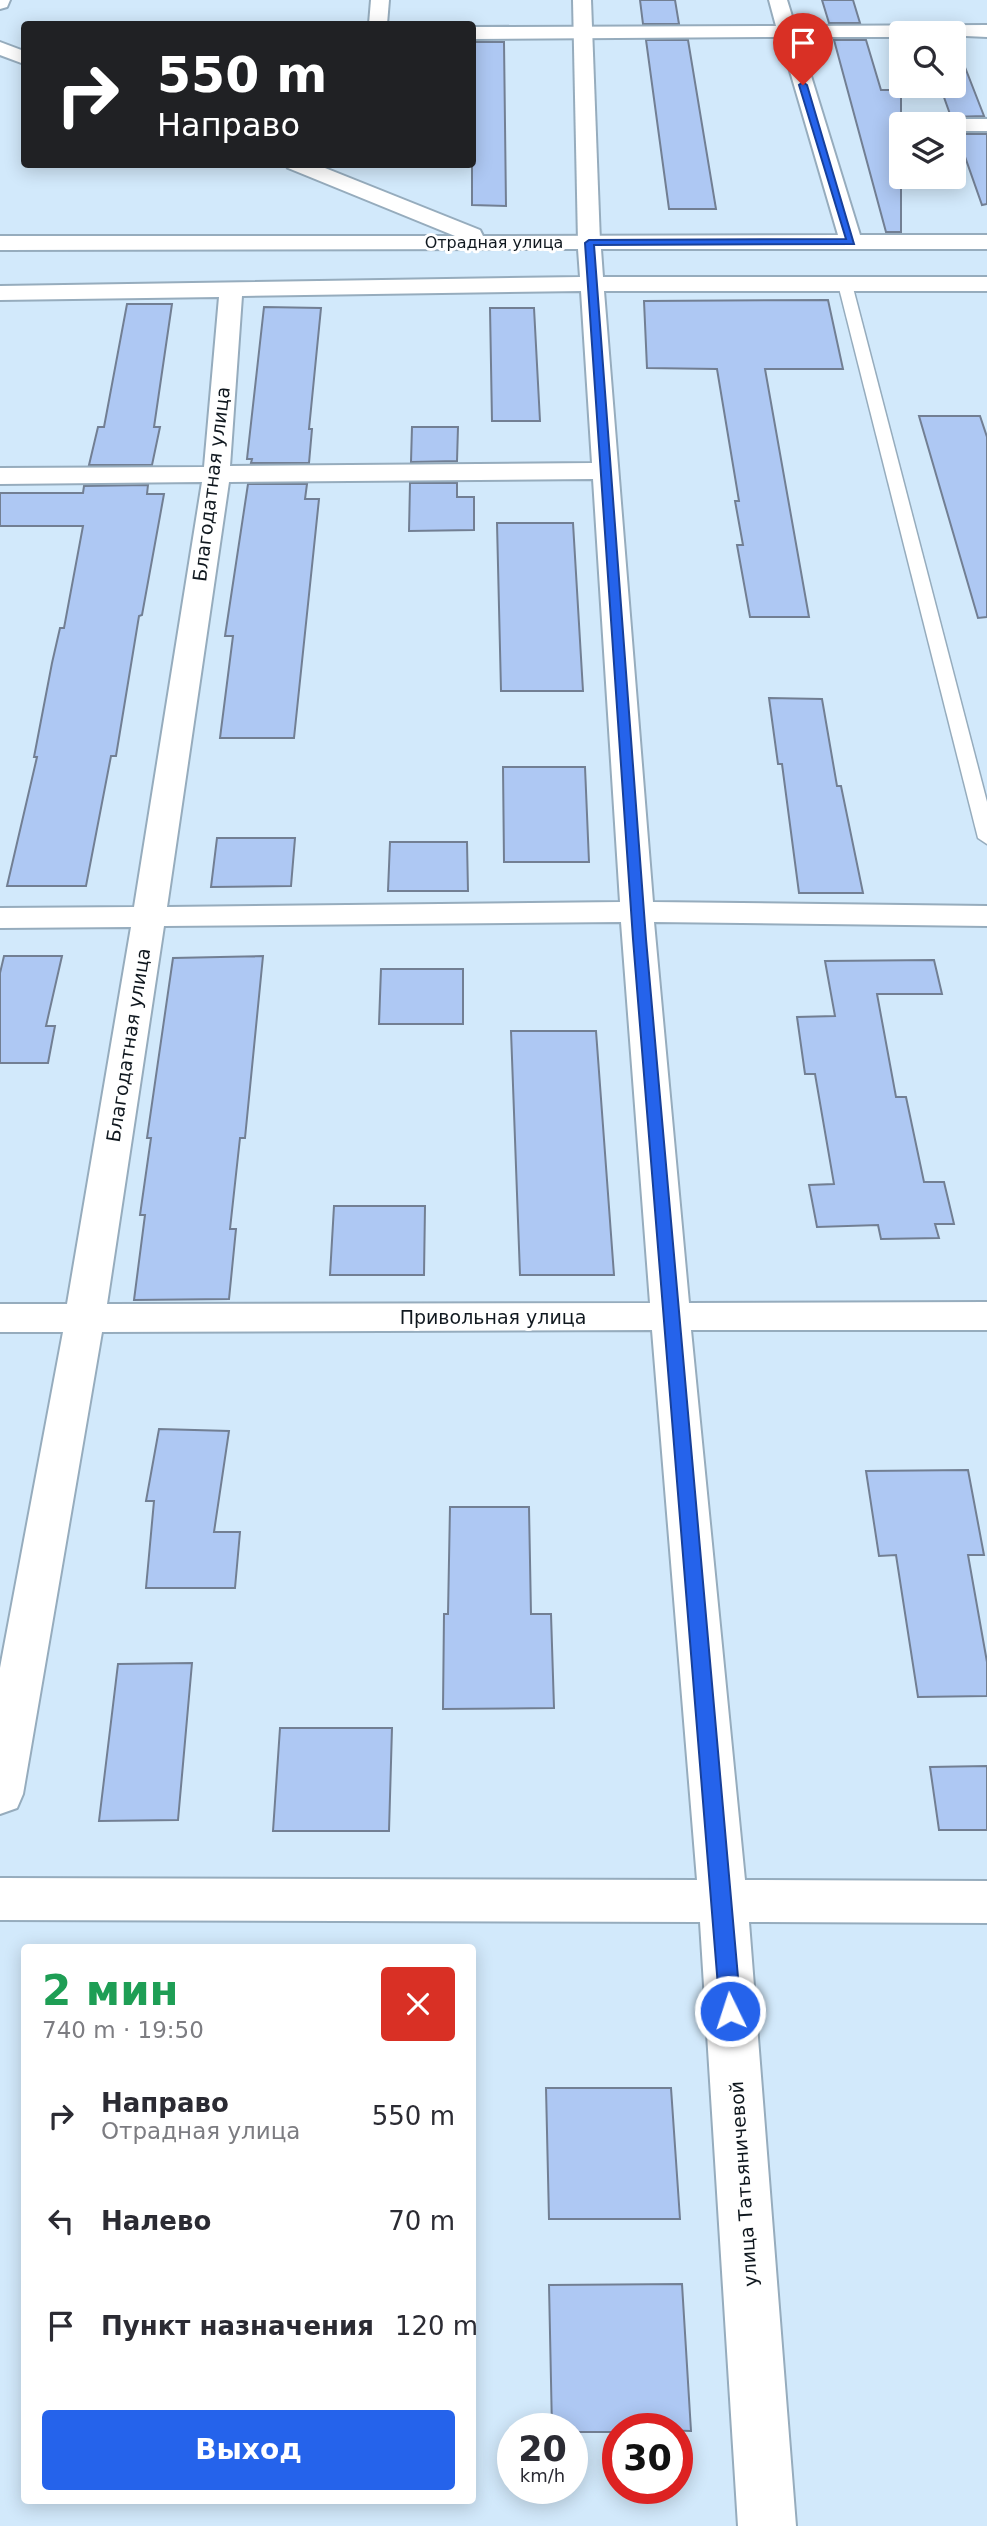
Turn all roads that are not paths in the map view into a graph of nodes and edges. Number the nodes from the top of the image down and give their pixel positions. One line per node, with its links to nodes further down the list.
1 (380, 0): 4 (street)
2 (582, 0): 6 (street, улица Татьяничевой)
3 (778, 0): 7 (street)
4 (378, 21)
5 (987, 31): 7 (street)
6 (584, 32): 7 (street); 8 (street); 19 (street, улица Татьяничевой)
7 (787, 32): 17 (street)
8 (476, 33)
9 (0, 48): 10 (street)
10 (21, 57)
11 (966, 125): 12 (street)
12 (987, 125)
13 (305, 168): 15 (street)
14 (366, 168): 15 (street)
15 (364, 192): 16 (street)
16 (490, 242): 18 (street, Отрадная улица); 19 (street, Отрадная улица)
17 (851, 242): 19 (street, Отрадная улица); 20 (street, Отрадная улица)
18 (0, 243)
19 (589, 243): 21 (street, улица Татьяничевой)
20 (987, 243)
21 (593, 284): 22 (street); 24 (street); 26 (street, улица Татьяничевой)
22 (845, 284): 23 (street); 29 (lane)
23 (987, 284)
24 (231, 291): 25 (street); 27 (street, Благодатная улица)
25 (0, 293)
26 (606, 471): 27 (street); 30 (street, улица Татьяничевой)
27 (217, 472): 28 (street); 32 (street, Благодатная улица)
28 (0, 475)
29 (987, 838)
30 (637, 912): 31 (street); 32 (street); 36 (street, улица Татьяничевой)
31 (987, 916)
32 (149, 917): 33 (street); 35 (street, Благодатная улица)
33 (0, 918)
34 (987, 1316): 36 (street, Привольная улица)
35 (85, 1317): 36 (street, Привольная улица); 37 (street, Привольная улица); 38 (street, Благодатная улица)
36 (670, 1317): 40 (street, улица Татьяничевой)
37 (0, 1318)
38 (0, 1794)
39 (0, 1899): 40 (street)
40 (723, 1902): 41 (street); 42 (street, улица Татьяничевой)
41 (987, 1902)
42 (767, 2526)

